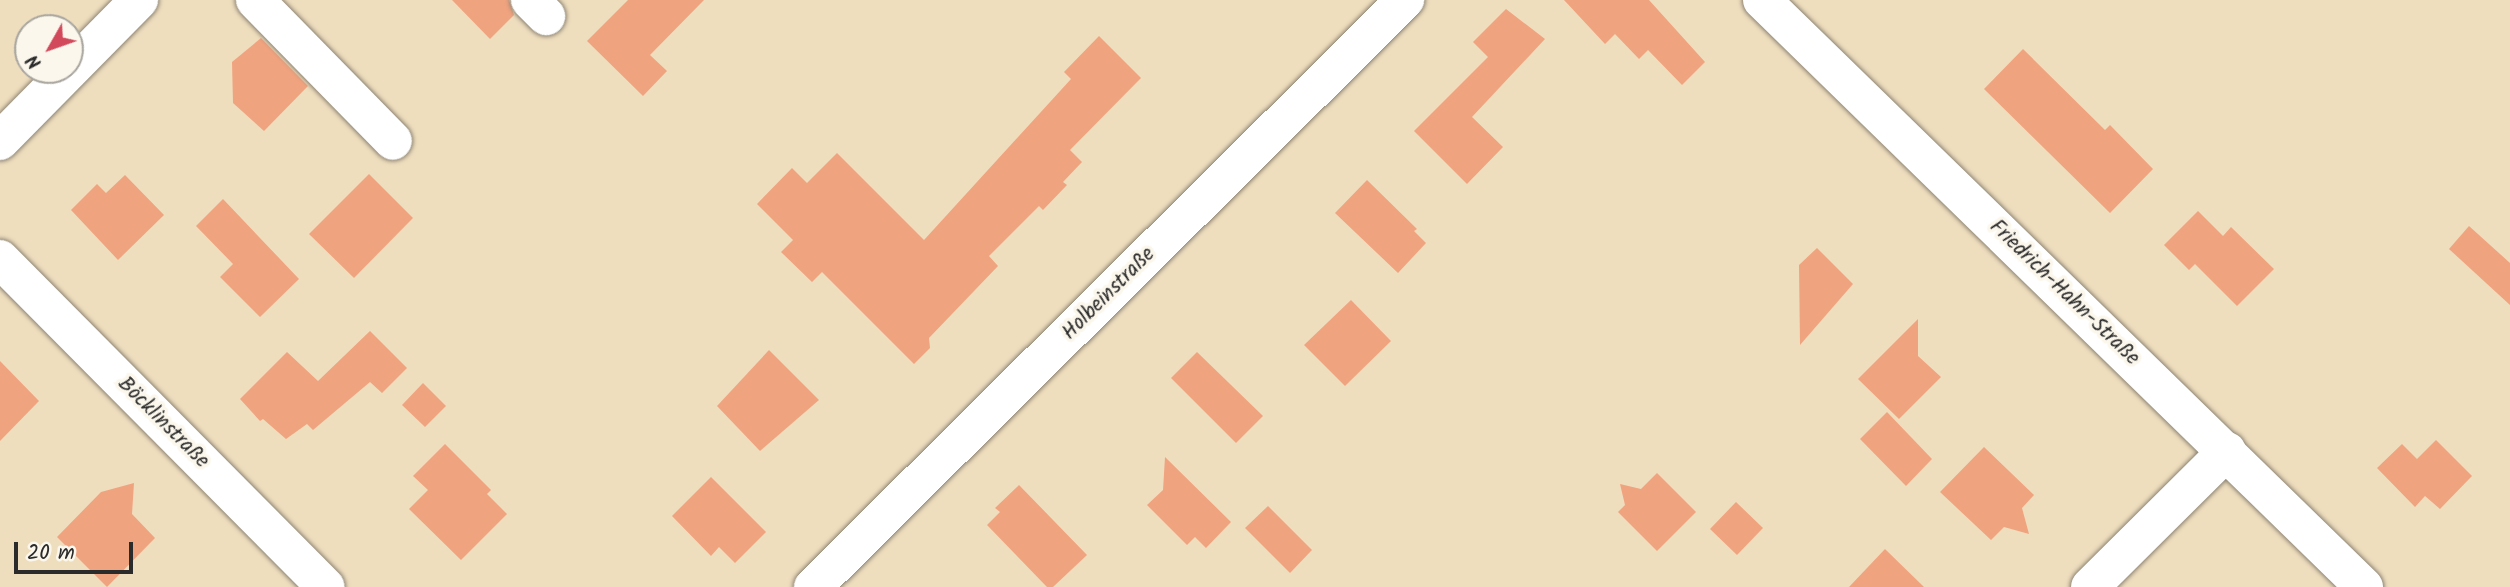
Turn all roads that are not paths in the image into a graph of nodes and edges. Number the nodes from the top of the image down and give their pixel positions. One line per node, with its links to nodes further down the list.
1 (139, 0): 5 (street)
2 (255, 0): 6 (street)
3 (1405, 0): 10 (street, Holbeinstraße)
4 (1762, 0): 8 (street, Friedrich-Hahn-Straße)
5 (0, 141)
6 (393, 141)
7 (0, 259): 9 (street, Böcklinstraße)
8 (2227, 451): 11 (street); 12 (street, Friedrich-Hahn-Straße)
9 (326, 587)
10 (813, 587)
11 (2090, 587)
12 (2364, 587)

